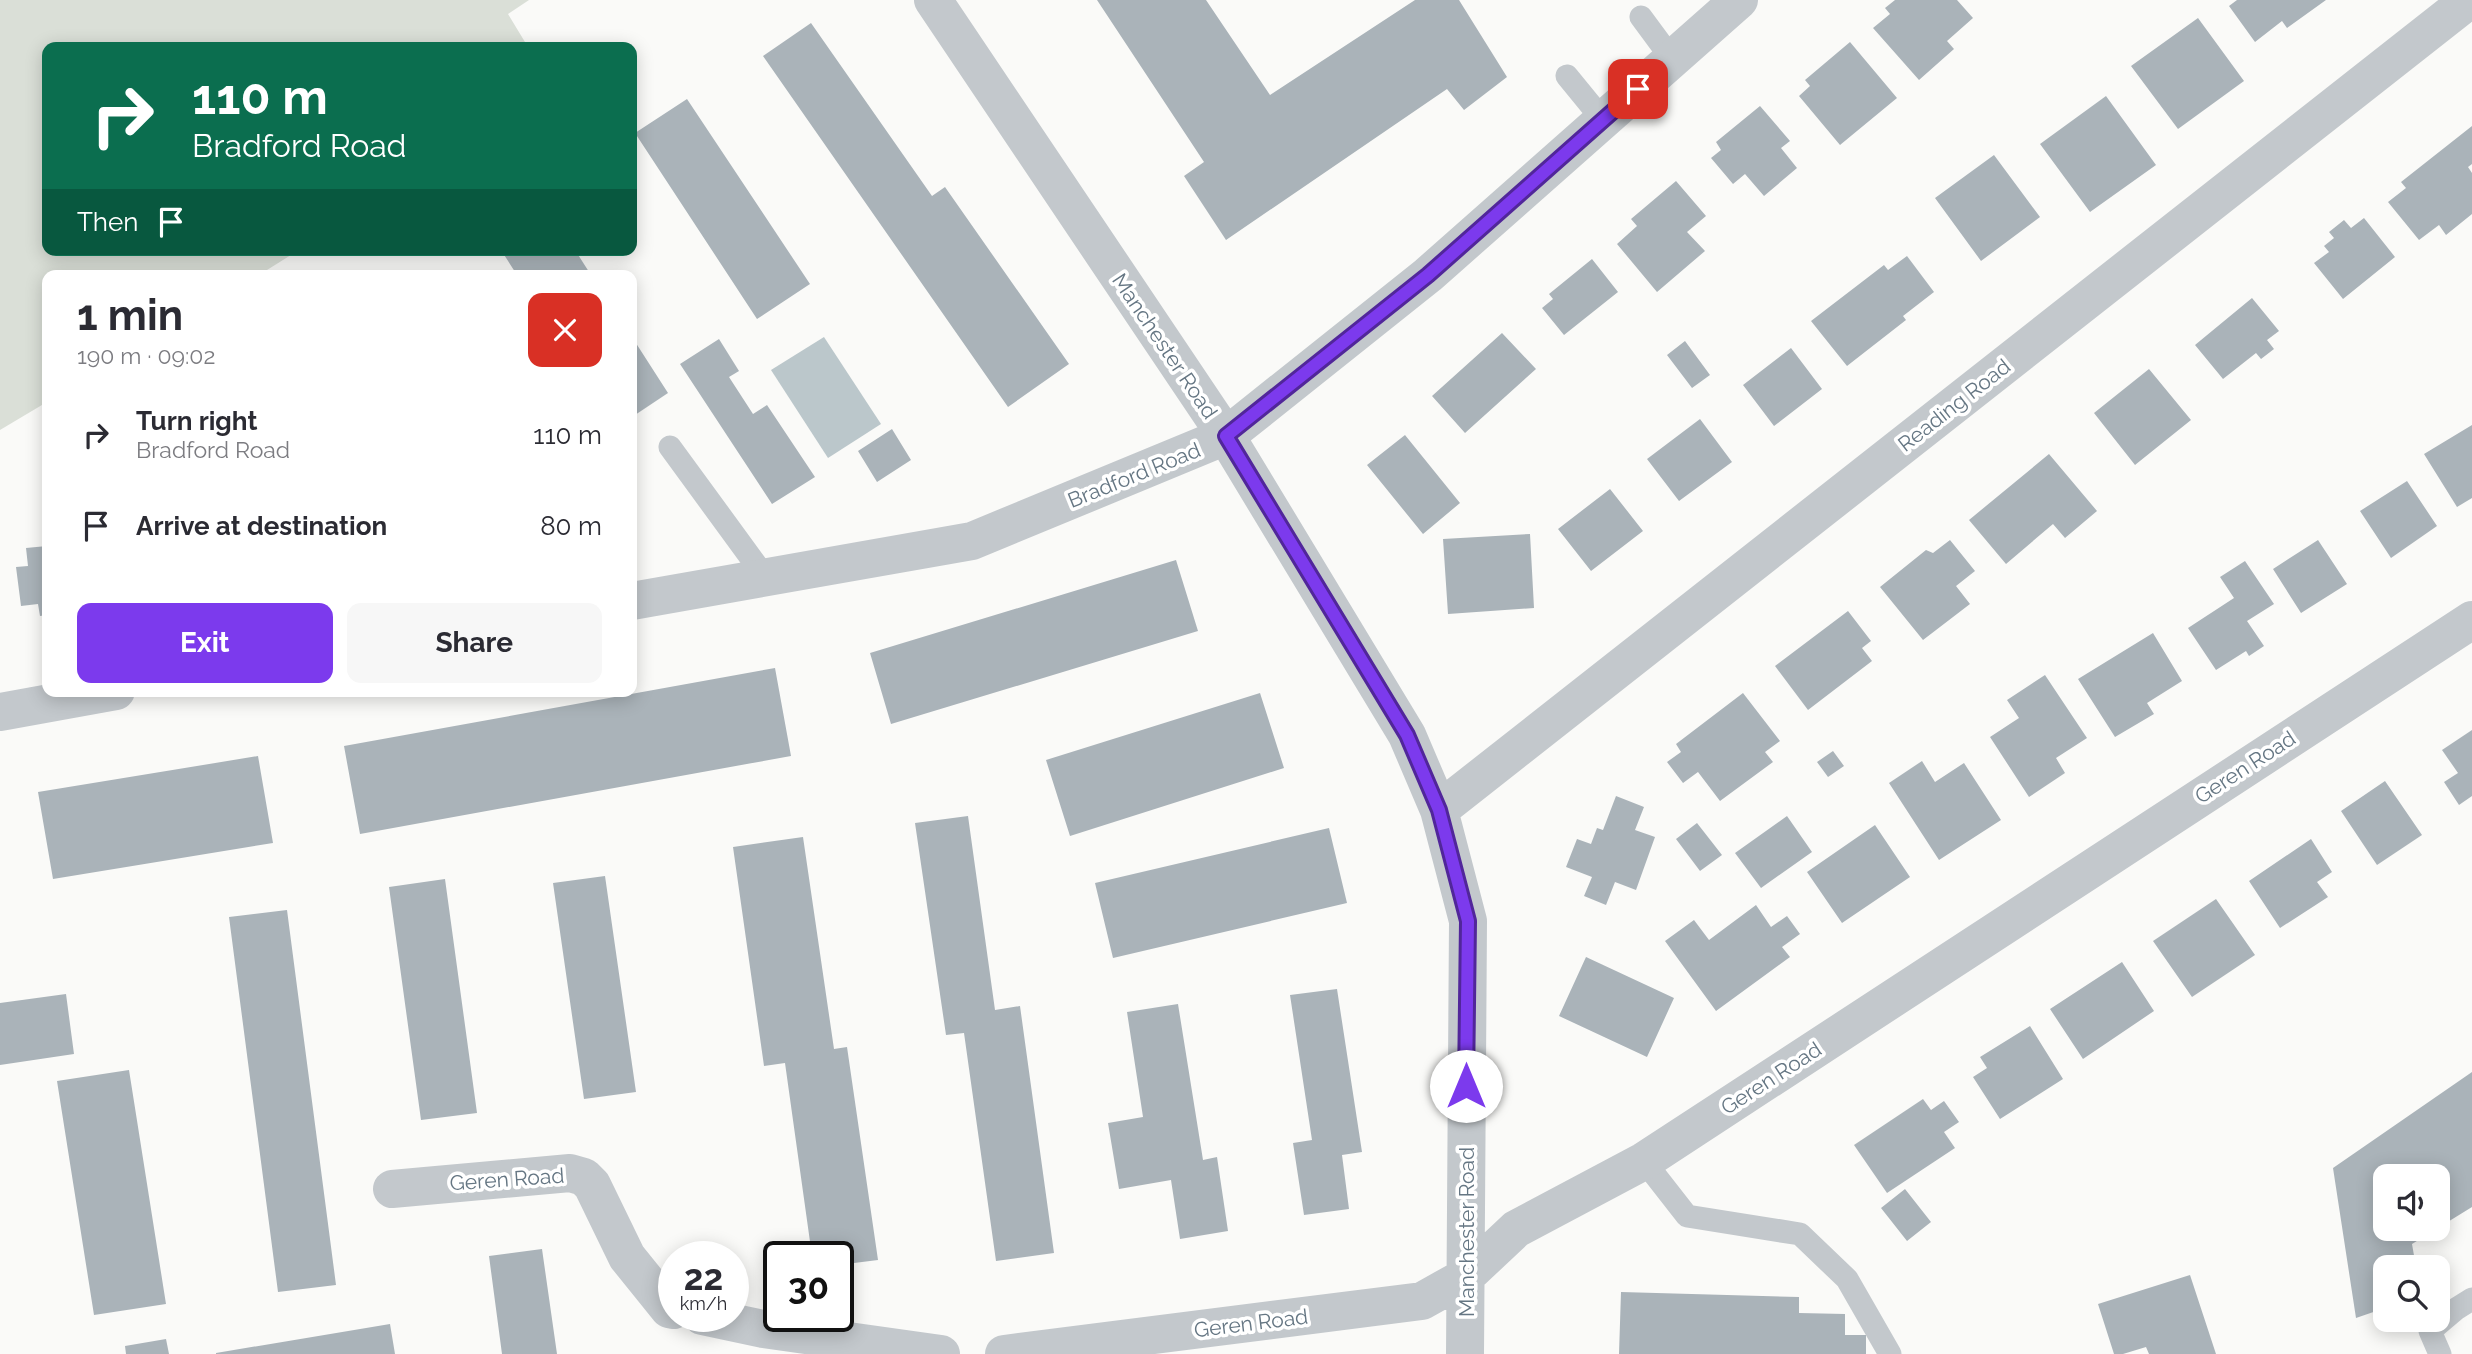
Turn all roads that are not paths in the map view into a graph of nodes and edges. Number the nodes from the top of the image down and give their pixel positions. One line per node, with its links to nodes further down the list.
1 (933, 0): 8 (street, Manchester Road)
2 (1739, 0): 5 (street, Bradford Road)
3 (2469, 0): 15 (street, Reading Road)
4 (1641, 17): 5 (lane)
5 (1672, 59): 7 (street, Bradford Road)
6 (1567, 76): 7 (lane)
7 (1604, 120): 8 (street, Bradford Road)
8 (1226, 436): 10 (street, Bradford Road); 15 (street, Manchester Road)
9 (670, 447): 10 (lane)
10 (765, 577): 11 (street, Bradford Road)
11 (637, 600)
12 (2472, 620): 16 (street, Geren Road)
13 (83, 697): 14 (street)
14 (0, 712)
15 (1439, 810): 18 (street, Manchester Road)
16 (1644, 1161): 18 (street, Geren Road); 25 (lane)
17 (392, 1189): 19 (street, Geren Road)
18 (1465, 1277): 23 (street, Geren Road); 24 (street, Manchester Road)
19 (658, 1296)
20 (2472, 1299): 26 (lane)
21 (749, 1326): 22 (street)
22 (941, 1354)
23 (1004, 1354)
24 (1465, 1354)
25 (1890, 1354)
26 (2440, 1354)

